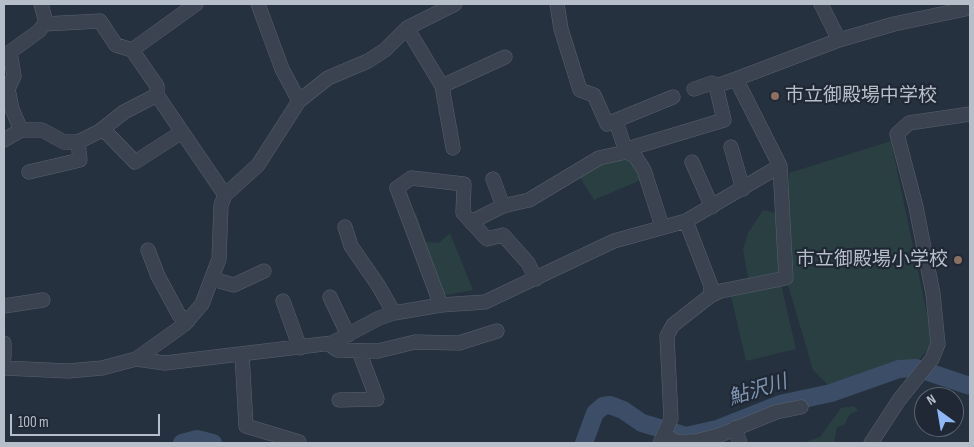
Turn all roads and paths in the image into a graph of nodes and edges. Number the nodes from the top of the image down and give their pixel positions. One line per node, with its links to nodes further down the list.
1 (41, 4): 8 (street)
2 (196, 4): 11 (street)
3 (258, 4): 20 (street)
4 (455, 4): 9 (street)
5 (558, 4): 22 (street)
6 (821, 4): 10 (street)
7 (970, 8): 10 (street)
8 (44, 24): 11 (street); 17 (street)
9 (407, 28): 14 (street); 20 (street)
10 (839, 40): 13 (street)
11 (132, 50): 18 (street)
12 (505, 57): 14 (street)
13 (736, 79): 15 (street); 32 (street)
14 (442, 86): 29 (street)
15 (716, 86): 16 (street); 30 (street)
16 (694, 89)
17 (6, 90): 24 (street)
18 (157, 95): 23 (street); 25 (street)
19 (673, 97): 22 (street)
20 (299, 101): 36 (street)
21 (970, 114): 71 (street)
22 (616, 121): 30 (street)
23 (103, 129): 25 (street); 27 (street)
24 (20, 130): 26 (street); 27 (street)
25 (182, 132): 36 (street)
26 (4, 140)
27 (78, 142): 33 (street)
28 (731, 147): 35 (street)
29 (453, 148)
30 (626, 152): 37 (street); 41 (street)
31 (692, 162): 38 (street)
32 (780, 166): 35 (street); 47 (street)
33 (29, 172)
34 (493, 179): 37 (street)
35 (742, 189): 38 (street)
36 (225, 195): 45 (street)
37 (503, 206): 40 (street)
38 (712, 207): 39 (street)
39 (686, 221): 41 (street); 47 (street)
40 (471, 222): 46 (street); 51 (street)
41 (662, 226): 46 (street)
42 (345, 227): 53 (street)
43 (148, 250): 54 (street)
44 (264, 271): 45 (street)
45 (212, 279): 54 (street)
46 (536, 279): 51 (street)
47 (710, 296): 68 (street)
48 (330, 297): 56 (street)
49 (43, 300): 52 (street)
50 (283, 301): 59 (street)
51 (441, 305): 53 (street)
52 (4, 306)
53 (394, 313): 56 (street)
54 (188, 321): 63 (street)
55 (496, 331): 60 (street)
56 (348, 335): 58 (street)
57 (4, 343): 62 (street)
58 (329, 344): 59 (street); 60 (street)
59 (300, 348): 61 (street)
60 (359, 350): 65 (street)
61 (242, 354): 63 (street); 69 (street)
62 (4, 356)
63 (136, 359): 64 (street)
64 (4, 368)
65 (339, 400)
66 (801, 407): 67 (street)
67 (735, 428): 68 (street); 70 (street)
68 (662, 439)
69 (299, 442)
70 (740, 443)
71 (871, 443)

